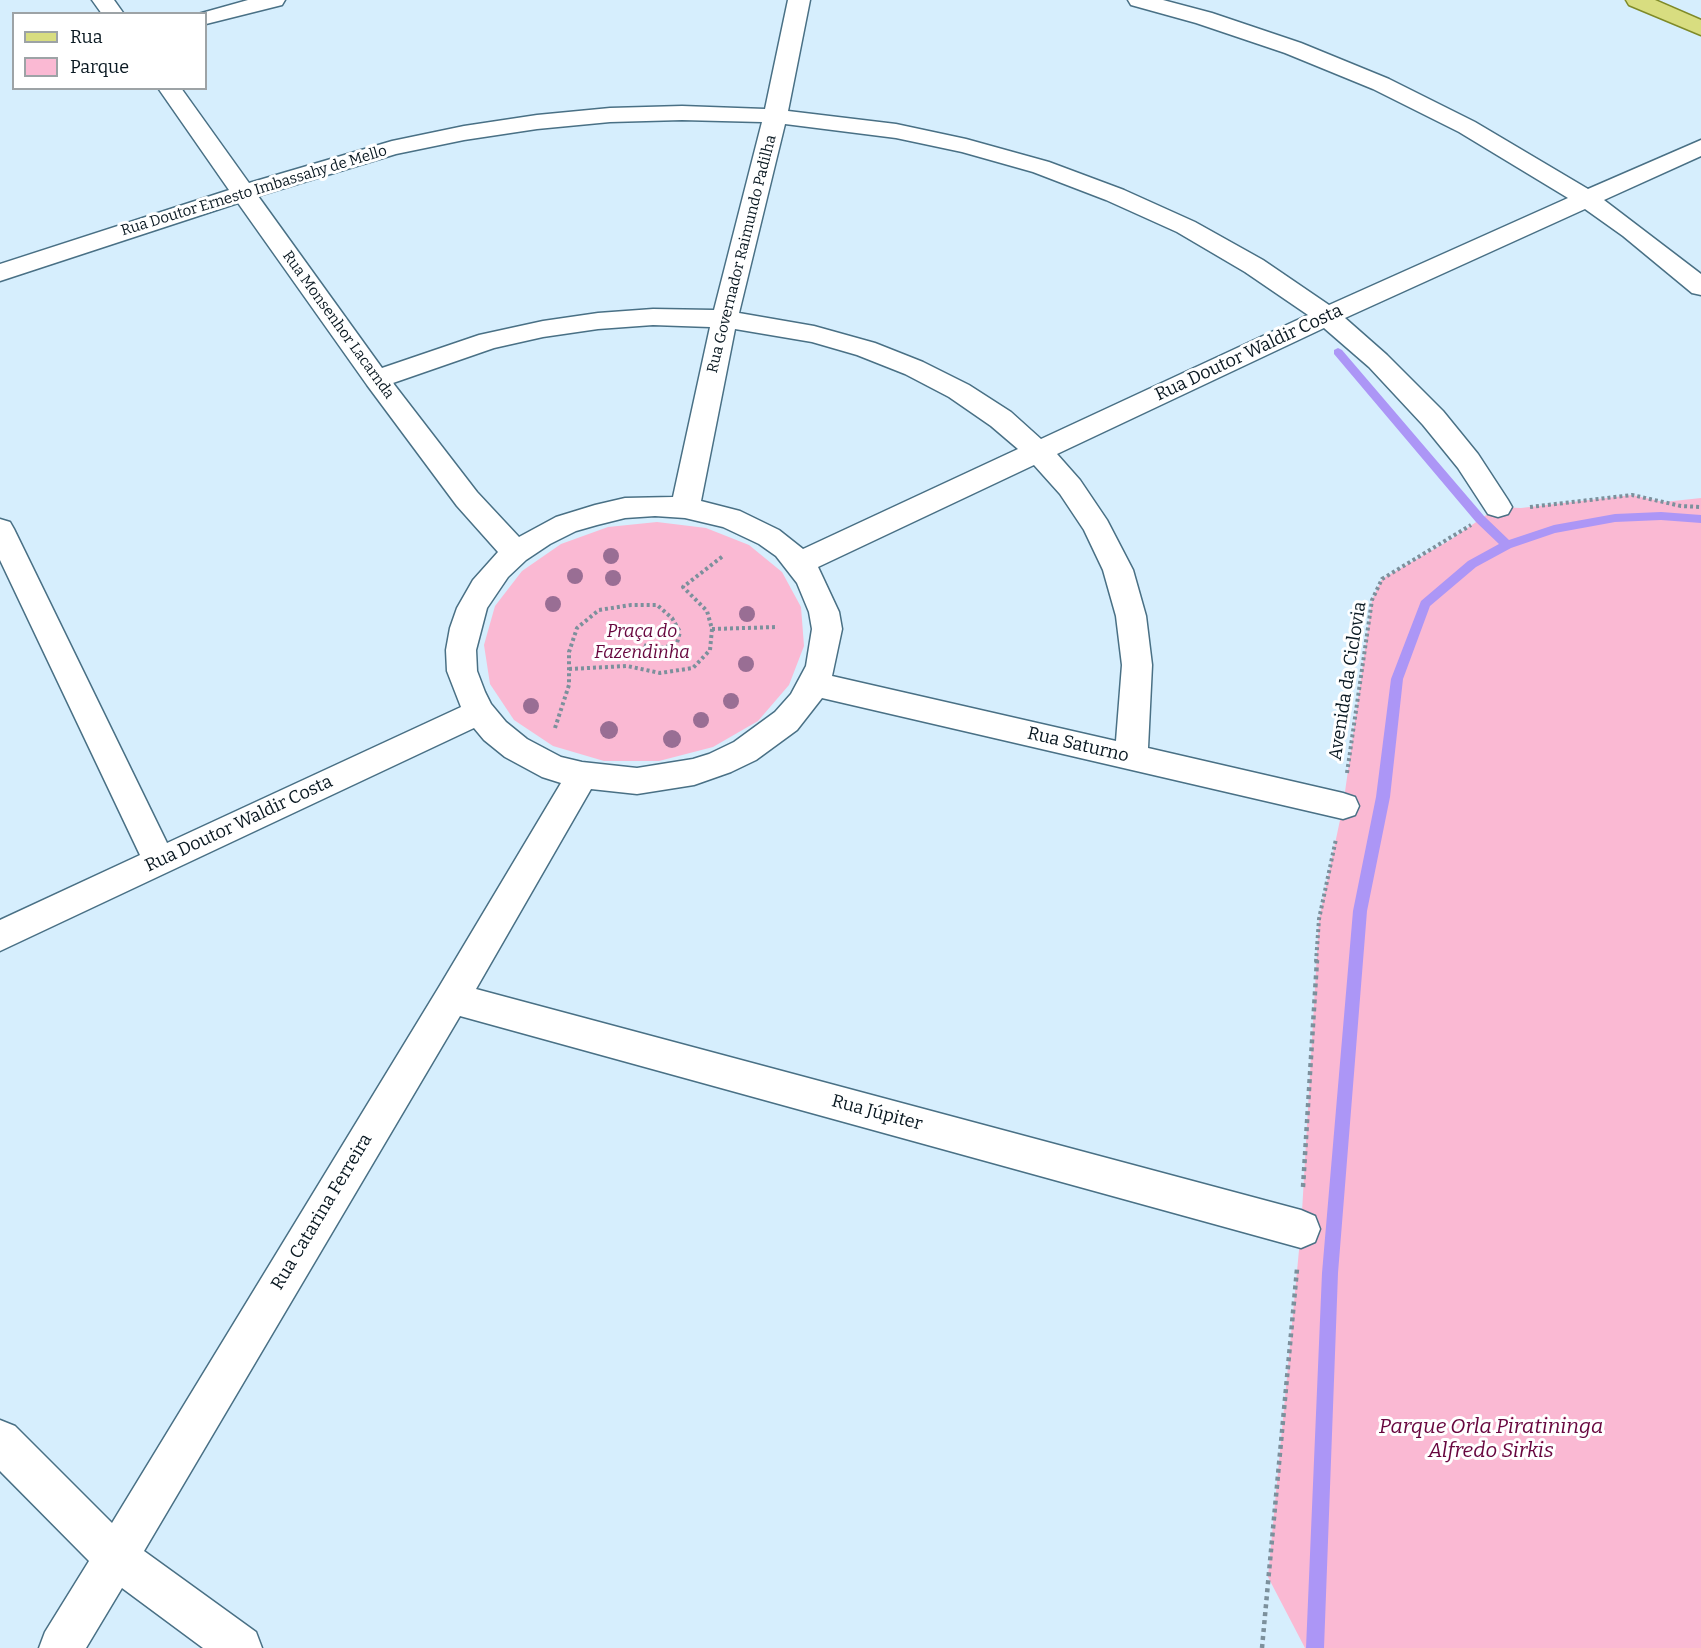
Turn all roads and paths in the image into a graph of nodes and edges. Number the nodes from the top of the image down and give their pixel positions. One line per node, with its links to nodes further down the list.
1 (103, 0): 6 (street)
2 (274, 0): 7 (street)
3 (799, 0): 10 (street, Rua Governador Raimundo Padilha)
4 (1139, 0): 13 (street)
5 (1637, 0): 8 (main road)
6 (112, 12)
7 (207, 17)
8 (1701, 27)
9 (170, 90): 12 (street, Rua Monsenhor Lacarnda)
10 (775, 116): 12 (street, Rua Doutor Ernesto Imbassahy de Mello); 16 (street, Rua Doutor Ernesto Imbassahy de Mello); 17 (street, Rua Governador Raimundo Padilha)
11 (1701, 147): 13 (street, Rua Doutor Waldir Costa)
12 (242, 191): 14 (street, Rua Doutor Ernesto Imbassahy de Mello); 18 (street, Rua Monsenhor Lacarnda)
13 (1586, 198): 15 (street); 16 (street, Rua Doutor Waldir Costa)
14 (0, 273)
15 (1701, 287)
16 (1327, 316): 19 (street, Rua Doutor Waldir Costa); 20 (street, Rua Doutor Ernesto Imbassahy de Mello)
17 (724, 320): 18 (street); 19 (street); 22 (street, Rua Governador Raimundo Padilha)
18 (376, 379): 24 (street, Rua Monsenhor Lacarnda)
19 (1038, 451): 26 (street, Rua Doutor Waldir Costa); 33 (street)
20 (1498, 507): 21 (path); 36 (path, Avenida da Ciclovia)
21 (1701, 507)
22 (685, 508): 24 (street); 26 (street)
23 (0, 529): 37 (street)
24 (516, 553): 32 (street)
25 (723, 556): 28 (path)
26 (800, 563): 31 (street)
27 (778, 627): 28 (path)
28 (712, 629): 30 (path)
29 (644, 645): 30 (path)
30 (569, 669): 34 (path)
31 (814, 684): 33 (street, Rua Saturno); 35 (street)
32 (479, 712): 34 (street); 37 (street, Rua Doutor Waldir Costa)
33 (1131, 758): 36 (street, Rua Saturno)
34 (541, 762): 35 (street)
35 (582, 776): 39 (street, Rua Catarina Ferreira)
36 (1343, 806)
37 (159, 861): 38 (street, Rua Doutor Waldir Costa)
38 (0, 936)
39 (452, 998): 40 (street, Rua Júpiter); 42 (street, Rua Catarina Ferreira)
40 (1301, 1229)
41 (0, 1441): 42 (street)
42 (114, 1556): 43 (street, Rua Catarina Ferreira); 44 (street)
43 (61, 1648)
44 (240, 1648)

